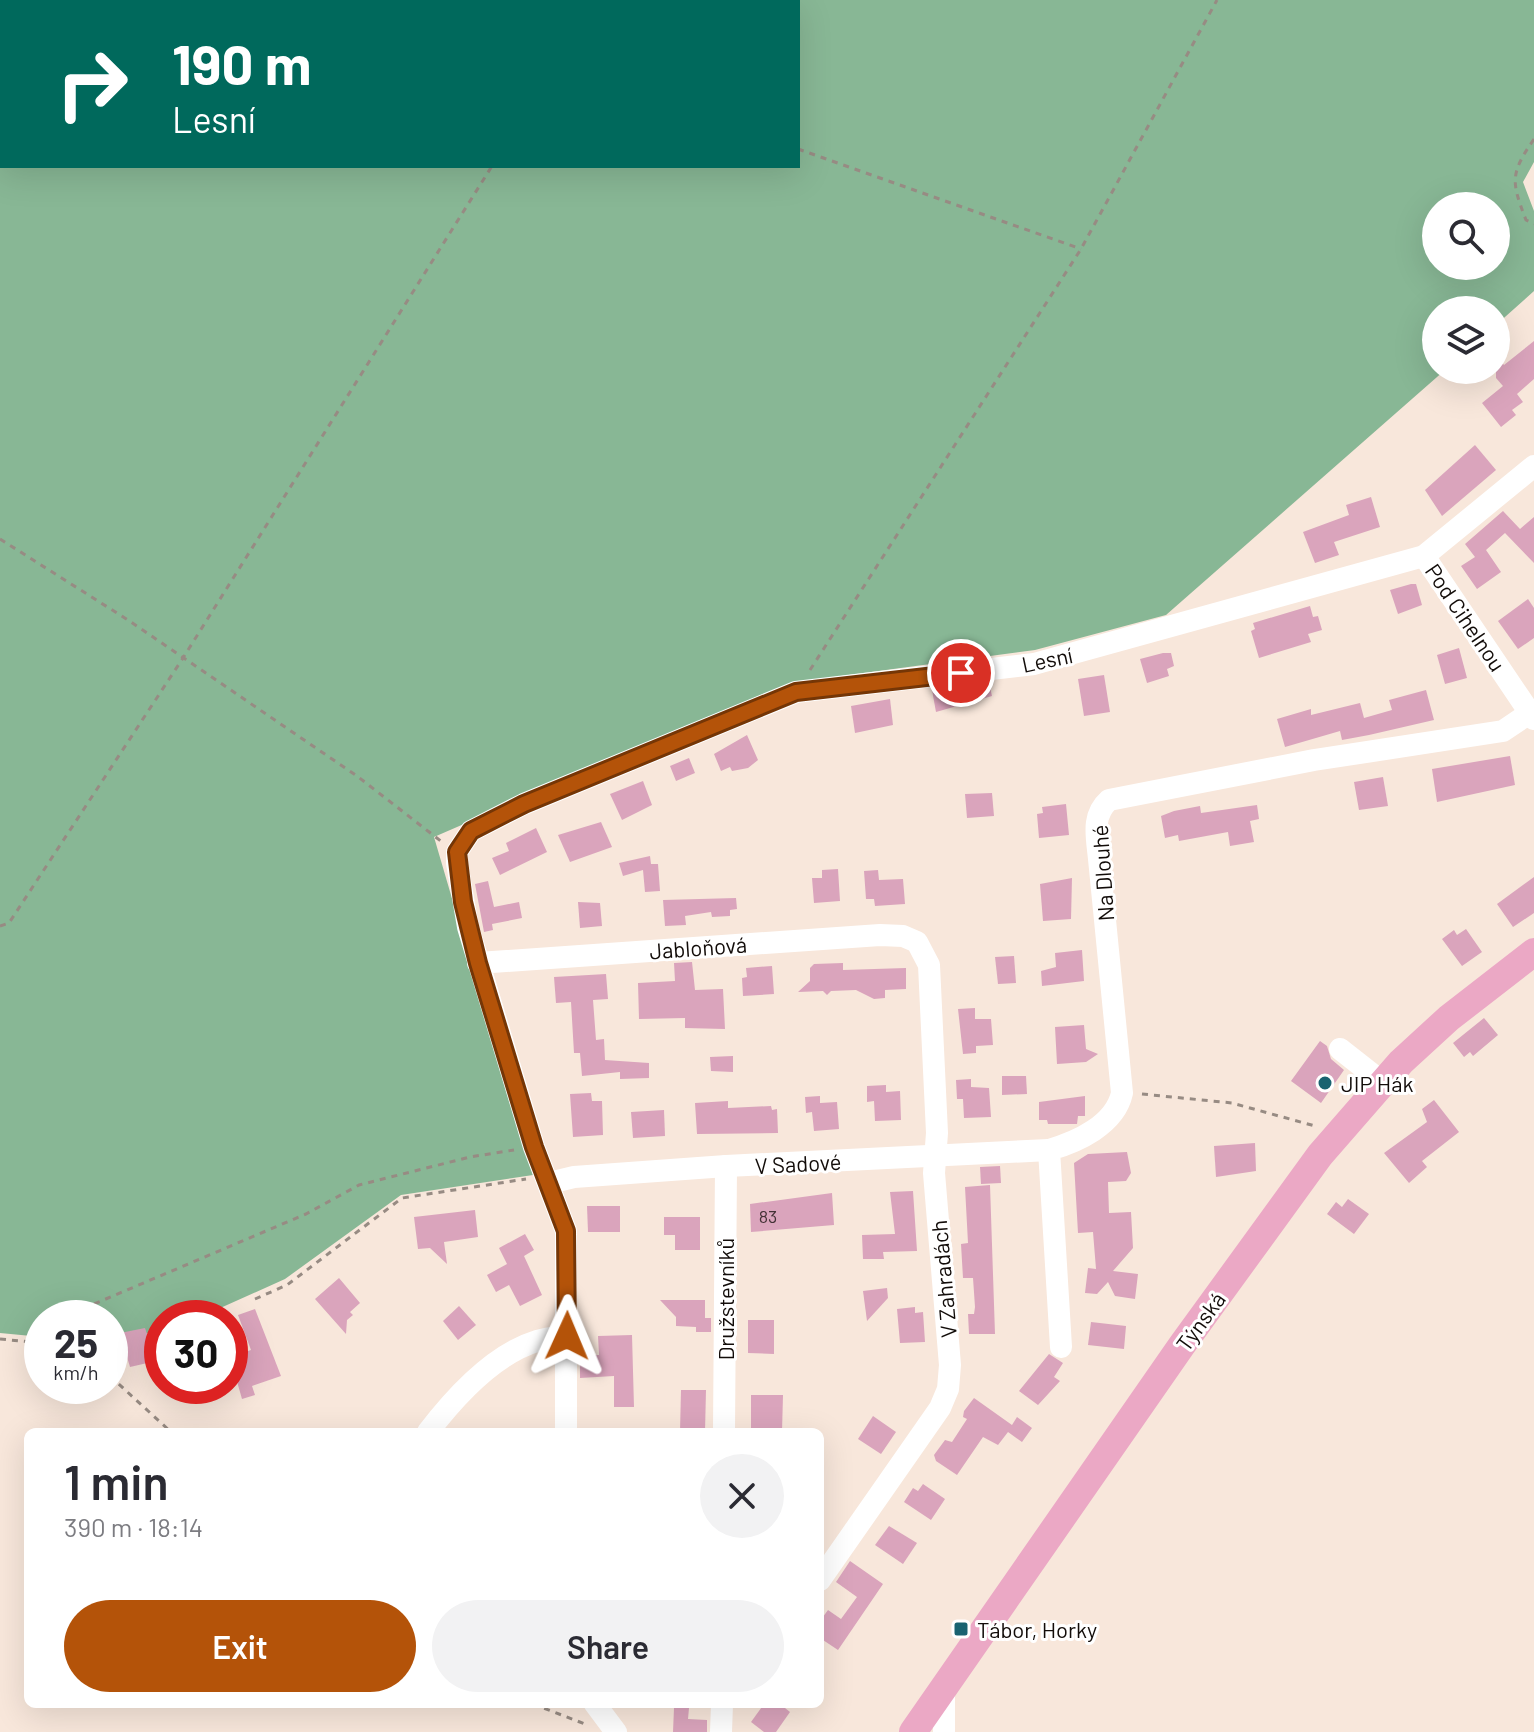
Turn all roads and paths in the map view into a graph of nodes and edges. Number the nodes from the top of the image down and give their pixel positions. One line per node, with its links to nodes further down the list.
1 (1217, 0): 6 (path)
2 (1534, 139): 5 (path)
3 (800, 150): 6 (path)
4 (491, 168): 10 (path)
5 (1534, 224)
6 (1081, 249): 11 (path)
7 (1534, 466): 9 (street)
8 (0, 539): 10 (path)
9 (1424, 556): 11 (street, Lesní); 12 (street, Pod Cihelnou)
10 (183, 658): 13 (path); 14 (path)
11 (796, 692): 13 (street, Lesní)
12 (1533, 714): 20 (street, Na Dlouhé)
13 (457, 852): 17 (street)
14 (0, 926)
15 (917, 942): 17 (street, Jabloňová); 24 (street, V Zahradách)
16 (1534, 952): 19 (main road, Týnská)
17 (478, 963): 22 (street)
18 (1340, 1049): 19 (street)
19 (1382, 1082): 39 (main road, Týnská)
20 (1122, 1093): 21 (path); 23 (street)
21 (1320, 1127)
22 (534, 1147): 26 (street); 28 (path)
23 (1049, 1150): 24 (street, V Sadové); 32 (street)
24 (936, 1156): 25 (street, V Sadové); 38 (street, V Zahradách)
25 (726, 1166): 26 (street, V Sadové); 37 (street, Družstevníků)
26 (547, 1180): 27 (path); 29 (street)
27 (255, 1299)
28 (104, 1300)
29 (567, 1336): 35 (street); 36 (street)
30 (0, 1339): 31 (path)
31 (24, 1340)
32 (1061, 1347)
33 (128, 1393): 34 (path)
34 (167, 1428)
35 (431, 1428)
36 (566, 1428)
37 (724, 1428)
38 (824, 1574)
39 (944, 1688): 43 (main road, Týnská); 44 (street)
40 (555, 1708): 41 (path)
41 (594, 1715): 42 (street)
42 (616, 1732)
43 (913, 1732)
44 (944, 1732)

